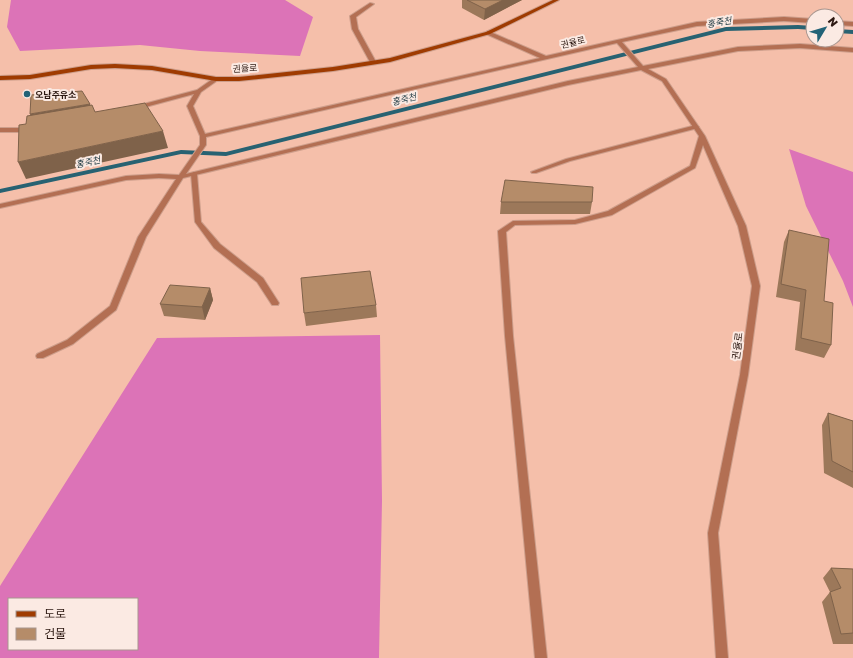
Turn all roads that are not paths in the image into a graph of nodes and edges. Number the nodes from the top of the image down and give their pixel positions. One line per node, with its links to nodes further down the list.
1 (557, 0): 4 (main road, 권율로)
2 (372, 4): 8 (street)
3 (805, 20): 5 (street, 권율로)
4 (488, 33): 7 (street); 8 (main road, 권율로)
5 (618, 41): 7 (street, 권율로); 9 (street, 권율로)
6 (853, 50): 9 (street)
7 (545, 58): 17 (street, 권율로)
8 (373, 62): 11 (main road, 권율로)
9 (642, 68): 14 (street, 권율로); 20 (street)
10 (0, 78): 11 (main road, 권율로)
11 (216, 79): 12 (street)
12 (199, 91): 13 (street); 17 (street)
13 (130, 110)
14 (696, 127): 18 (street, 권율로); 19 (street)
15 (33, 129): 16 (street)
16 (0, 130)
17 (203, 136): 21 (street)
18 (702, 136): 25 (street); 26 (street, 권율로)
19 (534, 172)
20 (194, 174): 21 (street); 23 (street)
21 (181, 177): 22 (street); 24 (street)
22 (0, 206)
23 (275, 303)
24 (40, 356)
25 (540, 658)
26 (722, 658)

